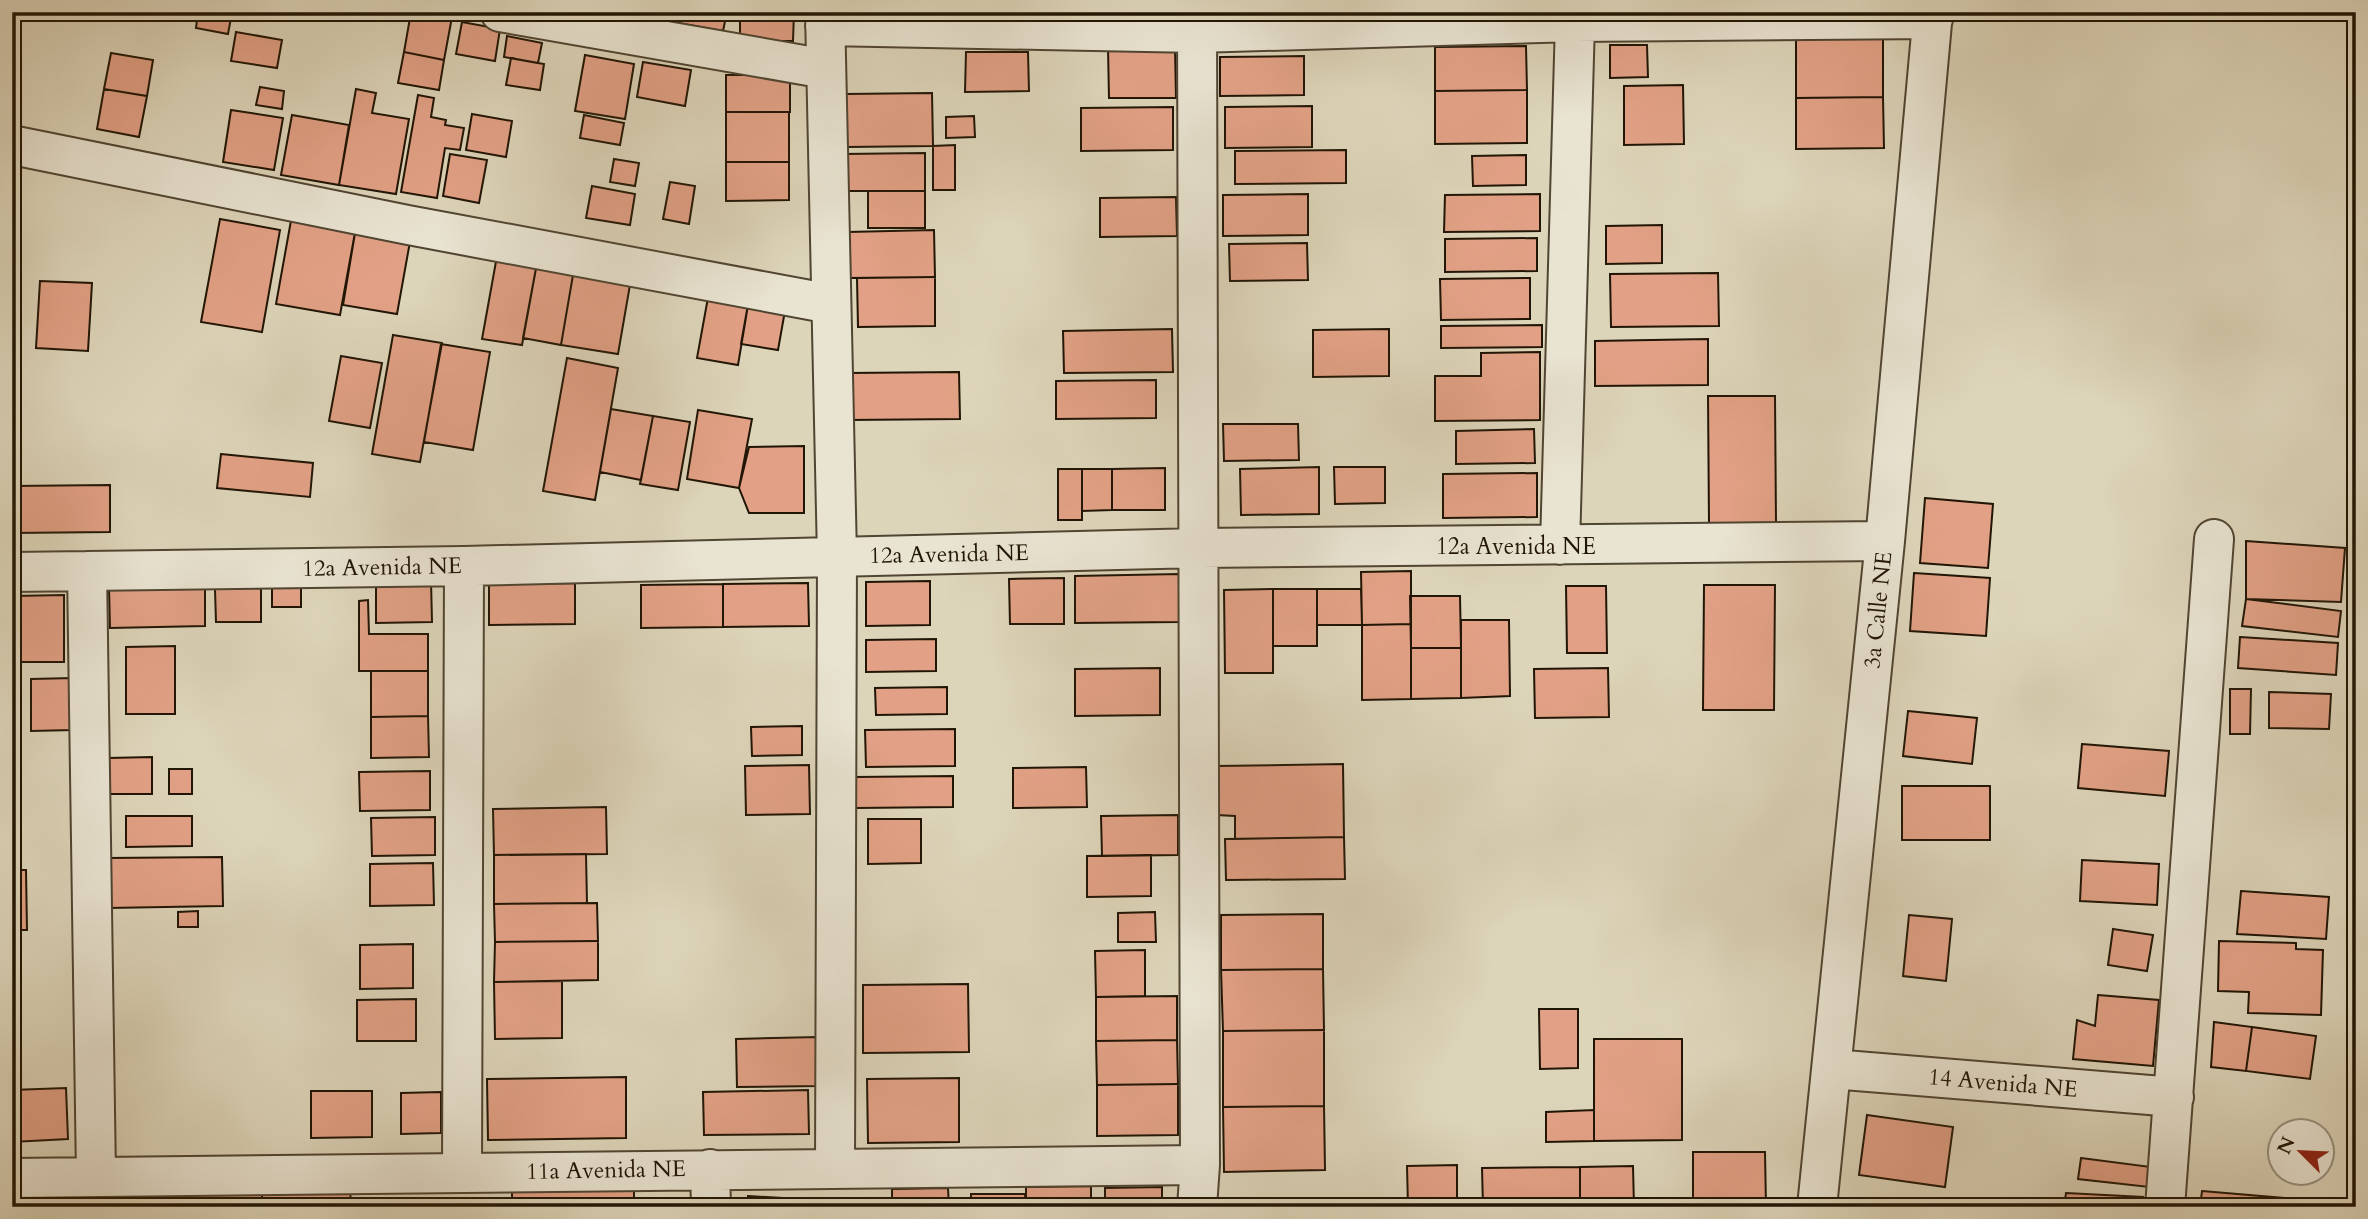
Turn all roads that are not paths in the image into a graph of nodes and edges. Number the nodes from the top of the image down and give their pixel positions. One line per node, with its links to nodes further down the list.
1 (500, 12): 6 (street)
2 (1933, 16): 5 (street); 10 (street, 3a Calle NE)
3 (825, 19): 4 (street); 6 (street)
4 (1197, 22): 5 (street); 12 (street)
5 (1575, 22): 11 (street)
6 (826, 69): 8 (street)
7 (12, 145): 8 (street)
8 (831, 304): 13 (street)
9 (2214, 539): 18 (street)
10 (1885, 541): 11 (street, 12a Avenida NE); 17 (street, 3a Calle NE)
11 (1560, 545): 12 (street, 12a Avenida NE)
12 (1200, 548): 13 (street, 12a Avenida NE); 19 (street)
13 (837, 557): 14 (street, 12a Avenida NE); 20 (street)
14 (464, 566): 15 (street, 12a Avenida NE); 22 (street)
15 (87, 571): 16 (street, 12a Avenida NE); 23 (street)
16 (12, 572)
17 (1832, 1069): 18 (street, 14 Avenida NE); 27 (street, 3a Calle NE)
18 (2174, 1097): 28 (street)
19 (1200, 1165): 20 (street, 11a Avenida NE); 26 (street)
20 (835, 1168): 21 (street, 11a Avenida NE)
21 (710, 1169): 22 (street, 11a Avenida NE); 25 (street)
22 (462, 1172): 23 (street, 11a Avenida NE)
23 (96, 1177): 24 (street, 11a Avenida NE)
24 (12, 1178)
25 (711, 1207)
26 (1197, 1207)
27 (1817, 1207)
28 (2165, 1207)

